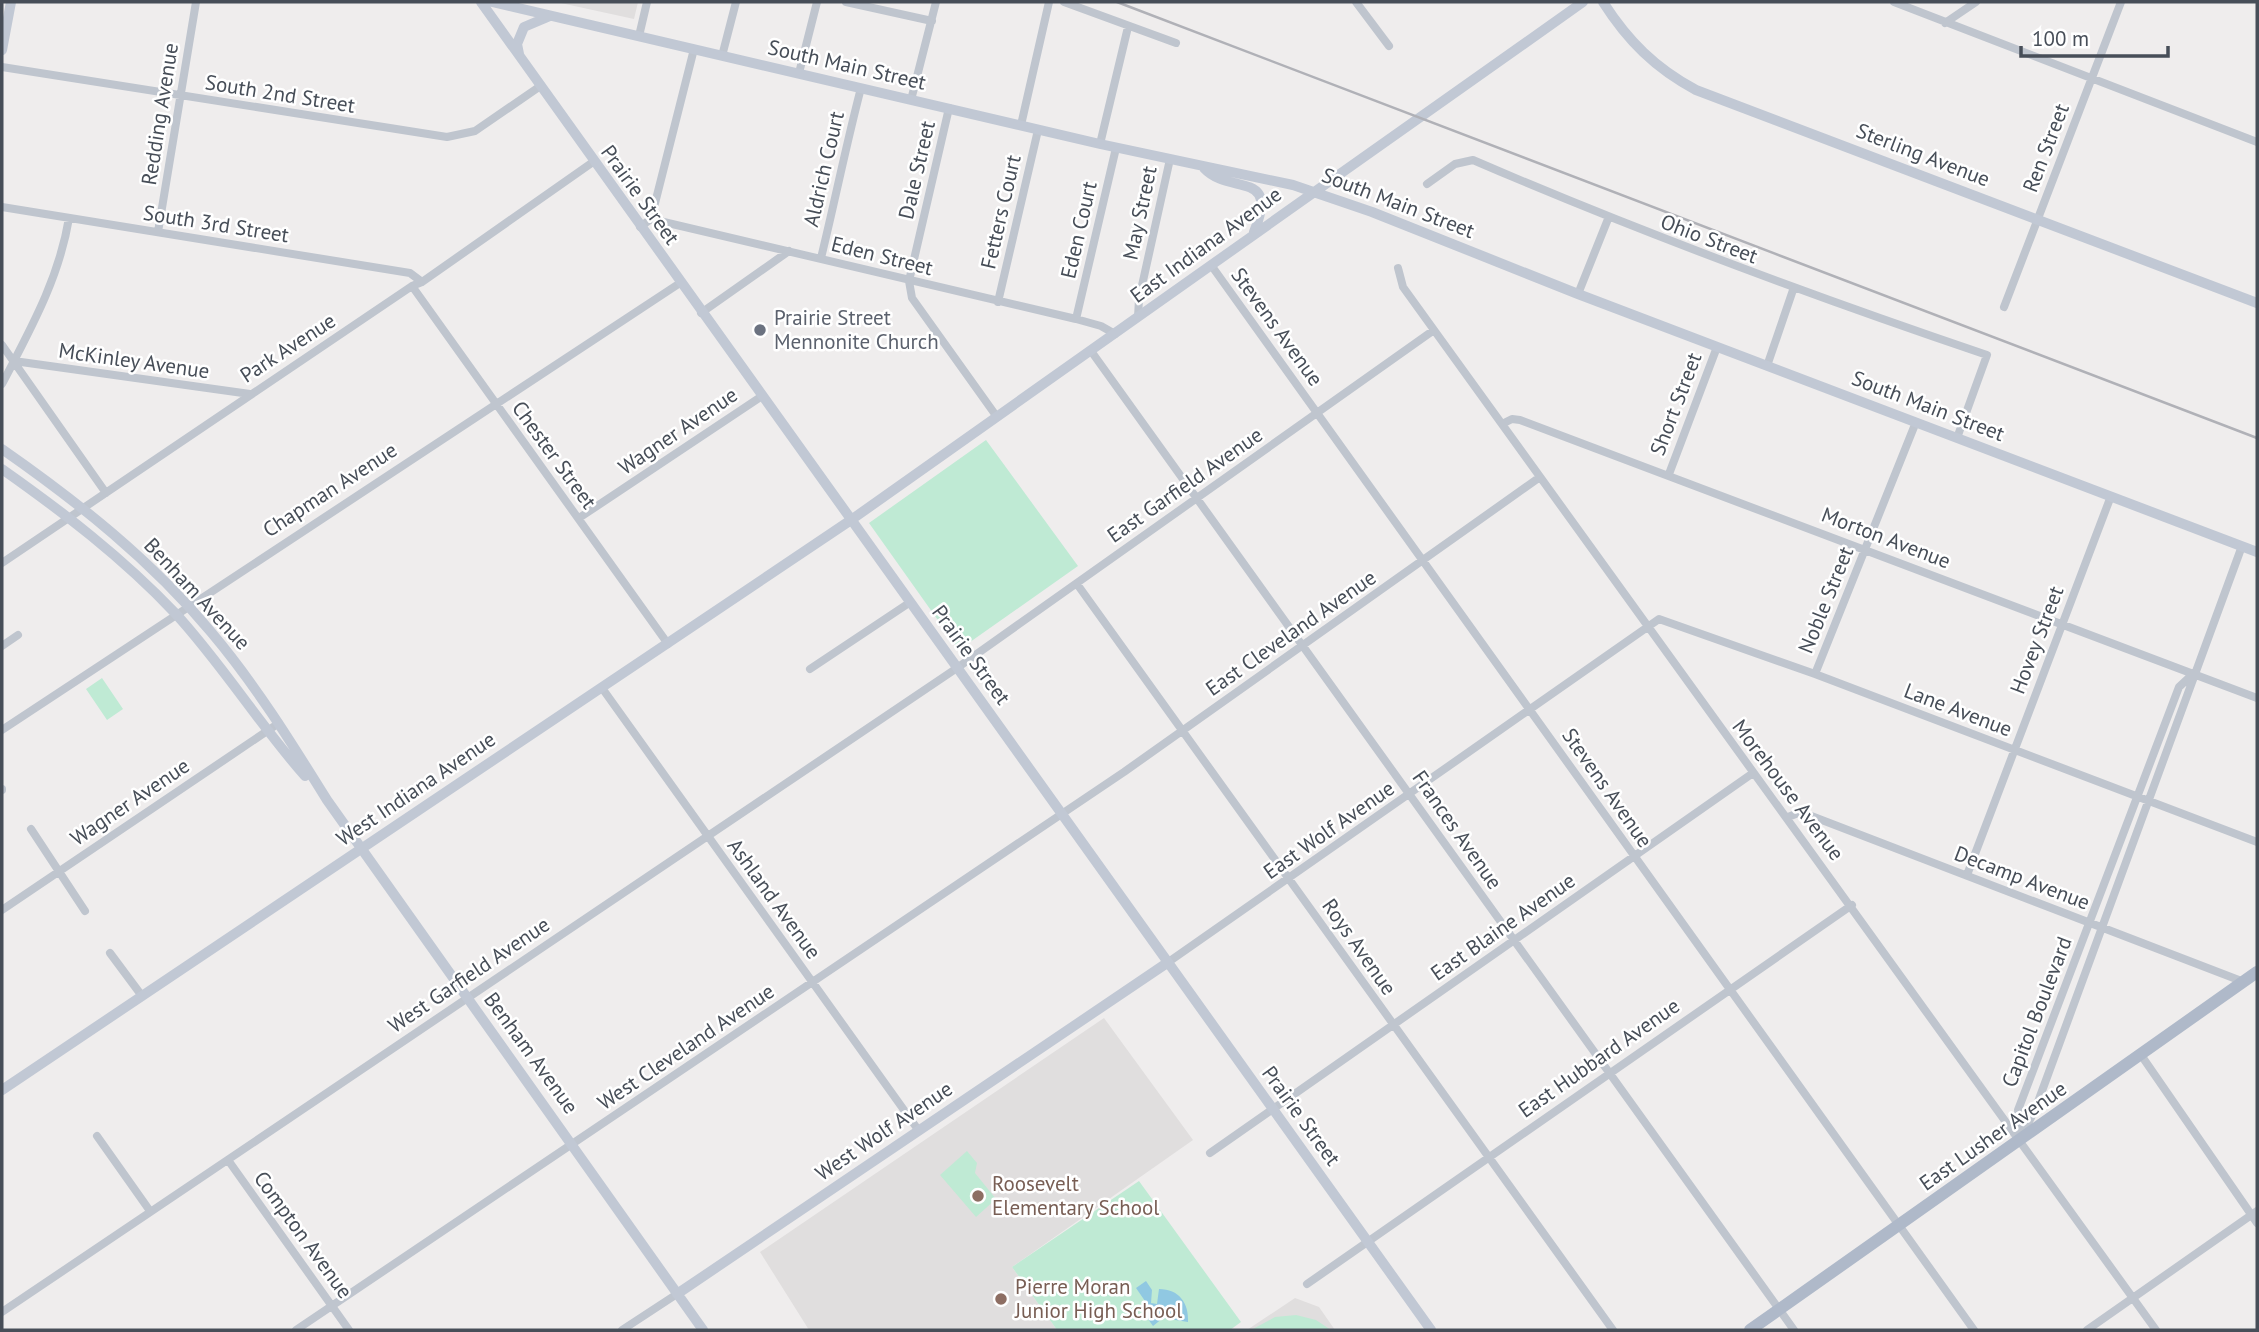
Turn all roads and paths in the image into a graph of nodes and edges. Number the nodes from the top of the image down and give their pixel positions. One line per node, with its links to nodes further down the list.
1 (11, 2): 27 (main road)
2 (196, 2): 35 (street, Redding Avenue)
3 (481, 2): 29 (main road, Prairie Street)
4 (492, 2): 19 (main road, South Main Street)
5 (647, 2): 23 (street)
6 (736, 2): 28 (street)
7 (817, 2): 31 (street)
8 (846, 2): 20 (street)
9 (936, 2): 20 (street)
10 (1049, 2): 38 (street)
11 (1063, 2): 22 (street)
12 (1356, 2): 25 (street)
13 (1583, 2): 47 (main road, East Indiana Avenue)
14 (1603, 2): 52 (main road, Sterling Avenue)
15 (1894, 2): 18 (street)
16 (1976, 2): 21 (street)
17 (2121, 2): 32 (street, Ren Street)
18 (1906, 5): 21 (street)
19 (551, 16): 23 (main road, South Main Street); 29 (main road)
20 (932, 21): 36 (street)
21 (1945, 23): 32 (street)
22 (1128, 27): 24 (street); 41 (street)
23 (639, 36): 26 (main road, South Main Street)
24 (1175, 43)
25 (1389, 46)
26 (694, 49): 28 (main road, South Main Street); 50 (street)
27 (2, 50)
28 (722, 55): 31 (main road, South Main Street)
29 (521, 60): 33 (main road, Prairie Street)
30 (2, 67): 35 (street, South 2nd Street)
31 (799, 74): 34 (main road, South Main Street)
32 (2091, 79): 40 (street); 52 (street, Ren Street)
33 (539, 87): 35 (street, South 2nd Street); 44 (main road, Prairie Street)
34 (861, 88): 36 (main road, South Main Street); 57 (street, Aldrich Court)
35 (181, 95): 54 (street, Redding Avenue)
36 (911, 100): 37 (main road, South Main Street)
37 (949, 108): 38 (main road, South Main Street); 60 (street, Dale Street)
38 (1021, 125): 39 (main road, South Main Street)
39 (1038, 130): 41 (main road, South Main Street); 66 (street, Fetters Court)
40 (2257, 142)
41 (1100, 144): 42 (main road, South Main Street)
42 (1116, 148): 43 (main road, South Main Street); 71 (street, Eden Court)
43 (1170, 159): 45 (main road, South Main Street); 70 (street, May Street)
44 (593, 163): 53 (main road, Prairie Street); 61 (street, Park Avenue)
45 (1202, 166): 47 (main road, South Main Street); 55 (main road)
46 (1427, 184): 51 (street, Ohio Street)
47 (1314, 192): 55 (main road, East Indiana Avenue); 65 (main road, South Main Street)
48 (2, 207): 49 (street, South 3rd Street)
49 (69, 218): 54 (street, South 3rd Street); 77 (street)
50 (651, 219): 53 (street); 56 (street, Eden Street)
51 (1608, 219): 64 (street, Ohio Street); 65 (street)
52 (2038, 219): 67 (main road, Sterling Avenue); 68 (street, Ren Street)
53 (640, 227): 62 (main road, Prairie Street)
54 (158, 232): 61 (street, South 3rd Street)
55 (1253, 234): 58 (main road, East Indiana Avenue)
56 (789, 251): 57 (street, Eden Street); 69 (street)
57 (821, 258): 60 (street, Eden Street)
58 (1211, 265): 70 (main road, East Indiana Avenue); 83 (street, Stevens Avenue)
59 (1398, 268): 72 (street, Morehouse Avenue)
60 (909, 281): 66 (street, Eden Street); 84 (street)
61 (422, 282): 63 (street, Park Avenue)
62 (680, 283): 69 (main road, Prairie Street); 82 (street, Chapman Avenue)
63 (412, 286): 80 (street, Park Avenue); 82 (street, Chester Street)
64 (1793, 290): 78 (street); 87 (street, Ohio Street)
65 (1578, 294): 75 (main road, South Main Street)
66 (998, 302): 71 (street, Eden Street)
67 (2257, 303)
68 (2004, 307)
69 (701, 313): 81 (main road, Prairie Street)
70 (1138, 317): 73 (main road, East Indiana Avenue)
71 (1076, 319): 73 (street, Eden Street)
72 (1434, 330): 83 (street, East Garfield Avenue); 86 (street, Morehouse Avenue)
73 (1115, 334): 76 (main road, East Indiana Avenue)
74 (2, 345): 77 (street)
75 (1717, 347): 78 (main road, South Main Street); 90 (street, Short Street)
76 (1091, 351): 84 (main road, East Indiana Avenue); 94 (street, Frances Avenue)
77 (14, 361): 79 (street); 80 (street, McKinley Avenue); 92 (street)
78 (1767, 366): 85 (main road, South Main Street)
79 (2, 384)
80 (250, 394): 92 (street, Park Avenue)
81 (762, 396): 97 (street, Wagner Avenue); 98 (main road, Prairie Street)
82 (496, 404): 97 (street, Chester Street); 106 (street, Chapman Avenue)
83 (1318, 413): 94 (street, East Garfield Avenue); 102 (street, Stevens Avenue)
84 (997, 417): 98 (main road, East Indiana Avenue)
85 (1916, 422): 87 (main road, South Main Street); 100 (street, Noble Street)
86 (1502, 424): 90 (street, Morton Avenue); 91 (street, Morehouse Avenue)
87 (1957, 438): 93 (main road, South Main Street)
88 (2, 449): 95 (main road, Benham Avenue)
89 (2, 469): 96 (main road, Benham Avenue)
90 (1669, 474): 100 (street, Morton Avenue)
91 (1540, 477): 102 (street, East Cleveland Avenue); 109 (street, Morehouse Avenue)
92 (106, 493): 95 (street, Park Avenue)
93 (2111, 496): 99 (main road, South Main Street); 108 (street, Hovey Street)
94 (1196, 500): 104 (street, East Garfield Avenue); 113 (street, Frances Avenue)
95 (83, 508): 96 (street, Park Avenue); 106 (main road, Benham Avenue)
96 (67, 518): 103 (street, Park Avenue); 107 (main road, Benham Avenue)
97 (579, 518): 111 (street, Chester Street)
98 (851, 520): 105 (main road, Prairie Street); 111 (main road, West Indiana Avenue)
99 (2242, 546): 101 (main road, South Main Street); 117 (street, Capitol Boulevard)
100 (1866, 548): 108 (street, Morton Avenue); 116 (street, Noble Street)
101 (2257, 552)
102 (1424, 560): 113 (street, East Cleveland Avenue); 120 (street, Stevens Avenue)
103 (2, 563)
104 (1077, 584): 114 (street, East Garfield Avenue); 124 (street, Roys Avenue)
105 (909, 603): 114 (main road, Prairie Street); 115 (street)
106 (188, 605): 107 (street, Chapman Avenue); 121 (main road, Benham Avenue)
107 (175, 614): 122 (street, Chapman Avenue); 123 (main road, Benham Avenue)
108 (2062, 624): 117 (street, Morton Avenue); 125 (street, Hovey Street)
109 (1647, 625): 116 (street, Lane Avenue); 120 (street, East Wolf Avenue); 126 (street, Morehouse Avenue)
110 (18, 635): 112 (street)
111 (668, 645): 118 (main road, West Indiana Avenue)
112 (2, 646)
113 (1301, 646): 124 (street, East Cleveland Avenue); 127 (street, Frances Avenue)
114 (957, 668): 131 (main road, Prairie Street); 134 (street, West Garfield Avenue)
115 (810, 669)
116 (1815, 674): 125 (street, Lane Avenue)
117 (2193, 674): 119 (street, Morton Avenue); 128 (street, Capitol Boulevard); 130 (street, Capitol Boulevard)
118 (602, 688): 134 (street, Ashland Avenue); 136 (main road, West Indiana Avenue)
119 (2257, 698)
120 (1529, 709): 127 (street, East Wolf Avenue); 137 (street, Stevens Avenue)
121 (279, 723): 123 (street, Wagner Avenue); 129 (main road, Benham Avenue)
122 (2, 730)
123 (266, 731): 129 (main road, Benham Avenue); 138 (street, Wagner Avenue)
124 (1184, 731): 131 (street, East Cleveland Avenue); 140 (street, Roys Avenue)
125 (2014, 750): 128 (street, Lane Avenue); 139 (street, Hovey Street)
126 (1753, 773): 132 (street, Morehouse Avenue); 137 (street, East Blaine Avenue)
127 (1410, 794): 140 (street, East Wolf Avenue); 146 (street, Frances Avenue)
128 (2138, 797): 130 (street, Lane Avenue); 144 (street, Capitol Boulevard)
129 (327, 800): 136 (main road, Benham Avenue)
130 (2148, 800): 135 (street, Lane Avenue); 145 (street, Capitol Boulevard)
131 (1061, 815): 148 (main road, Prairie Street); 150 (street, West Cleveland Avenue)
132 (1788, 817): 139 (street, Decamp Avenue); 141 (street, Morehouse Avenue)
133 (31, 829): 138 (street)
134 (707, 837): 150 (street, Ashland Avenue); 154 (street, West Garfield Avenue)
135 (2257, 842)
136 (362, 849): 153 (main road, West Indiana Avenue); 154 (main road, Benham Avenue)
137 (1634, 856): 146 (street, East Blaine Avenue); 152 (street, Stevens Avenue)
138 (58, 872): 142 (street, Wagner Avenue); 143 (street)
139 (1967, 875): 144 (street, Decamp Avenue)
140 (1289, 880): 148 (street, East Wolf Avenue); 155 (street, Roys Avenue)
141 (1852, 905): 152 (street, East Hubbard Avenue); 162 (street, Morehouse Avenue)
142 (2, 910)
143 (85, 911)
144 (2089, 922): 145 (street, Decamp Avenue); 162 (street, Capitol Boulevard)
145 (2101, 927): 151 (street, Decamp Avenue); 162 (street, Capitol Boulevard)
146 (1514, 940): 155 (street, East Blaine Avenue); 157 (street, Frances Avenue)
147 (110, 953): 153 (street)
148 (1167, 963): 159 (main road, Prairie Street); 160 (main road, West Wolf Avenue)
149 (2257, 972): 151 (main road, East Lusher Avenue)
150 (812, 982): 160 (street, Ashland Avenue); 163 (street, West Cleveland Avenue)
151 (2244, 982): 156 (main road, East Lusher Avenue)
152 (1728, 988): 157 (street, East Hubbard Avenue); 169 (street, Stevens Avenue)
153 (142, 996): 158 (main road, West Indiana Avenue)
154 (467, 997): 163 (main road, Benham Avenue); 166 (street, West Garfield Avenue)
155 (1392, 1025): 159 (street, East Blaine Avenue); 165 (street, Roys Avenue)
156 (2141, 1055): 162 (main road, East Lusher Avenue); 168 (street)
157 (1608, 1074): 165 (street, East Hubbard Avenue); 175 (street, Frances Avenue)
158 (2, 1090)
159 (1274, 1110): 164 (street, East Blaine Avenue); 170 (main road, Prairie Street)
160 (919, 1131): 172 (main road, West Wolf Avenue)
161 (97, 1136): 167 (street)
162 (2020, 1139): 169 (main road, East Lusher Avenue); 173 (street, Morehouse Avenue)
163 (573, 1145): 172 (main road, Benham Avenue); 174 (street, West Cleveland Avenue)
164 (1210, 1153)
165 (1487, 1158): 170 (street, East Hubbard Avenue); 182 (street, Roys Avenue)
166 (228, 1160): 167 (street, West Garfield Avenue); 174 (street, Compton Avenue)
167 (150, 1211): 176 (street, West Garfield Avenue)
168 (2255, 1216): 173 (street)
169 (1900, 1224): 175 (main road, East Lusher Avenue); 185 (street, Stevens Avenue)
170 (1368, 1242): 171 (street, East Hubbard Avenue); 181 (main road, Prairie Street)
171 (1307, 1284)
172 (677, 1293): 179 (street, West Wolf Avenue); 180 (main road, Benham Avenue)
173 (2133, 1298): 186 (street); 187 (street, Morehouse Avenue)
174 (332, 1306): 177 (street, West Cleveland Avenue); 178 (street, Compton Avenue)
175 (1780, 1309): 183 (main road, East Lusher Avenue); 184 (street, Frances Avenue)
176 (2, 1311)
177 (296, 1330)
178 (349, 1330)
179 (622, 1330)
180 (703, 1330)
181 (1431, 1330)
182 (1613, 1330)
183 (1750, 1330)
184 (1794, 1330)
185 (1974, 1330)
186 (2087, 1330)
187 (2156, 1330)

